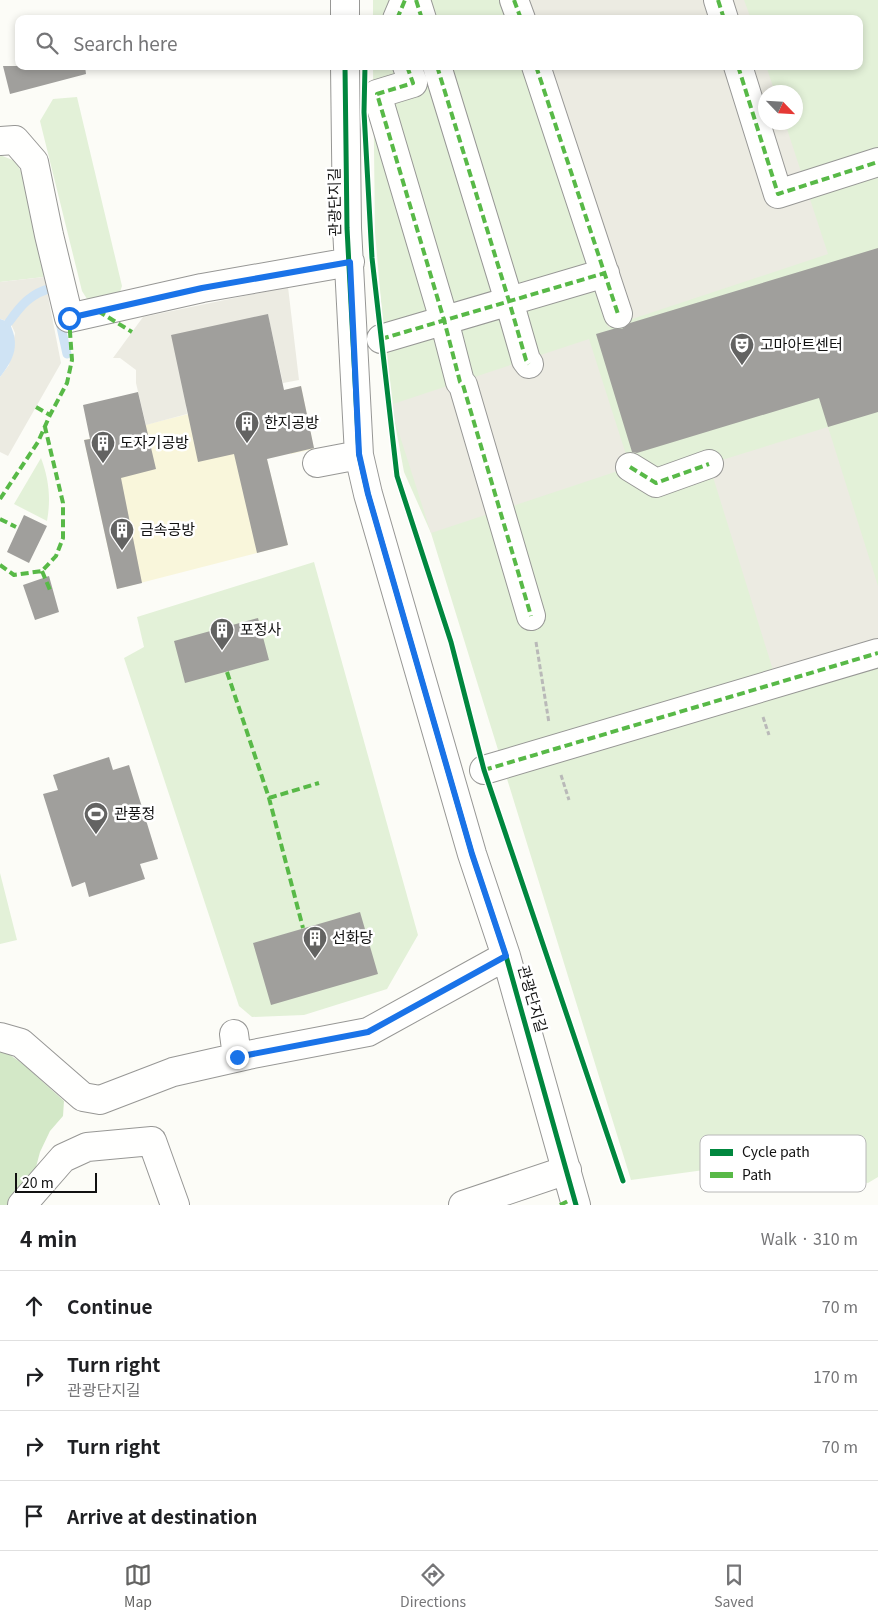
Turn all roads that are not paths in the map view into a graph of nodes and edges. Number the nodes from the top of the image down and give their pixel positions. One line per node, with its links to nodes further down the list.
1 (344, 0): 6 (street)
2 (405, 0): 7 (street)
3 (416, 0): 8 (street)
4 (514, 0): 9 (street)
5 (718, 0): 10 (street)
6 (345, 15)
7 (398, 15)
8 (421, 15)
9 (519, 15)
10 (723, 15)
11 (345, 70): 18 (street, 관광단지길)
12 (408, 70): 22 (street)
13 (438, 70): 20 (street)
14 (537, 70): 19 (street)
15 (739, 70): 17 (street)
16 (0, 141): 18 (street)
17 (878, 162)
18 (350, 262): 25 (street, 관광단지길)
19 (604, 274): 20 (street); 21 (street)
20 (510, 301): 22 (street); 24 (street)
21 (618, 314)
22 (444, 320): 23 (street); 29 (street)
23 (381, 339)
24 (529, 364)
25 (359, 454): 26 (street); 32 (street, 관광단지길)
26 (317, 463)
27 (709, 464): 28 (street)
28 (630, 467)
29 (532, 616)
30 (878, 653): 31 (street)
31 (484, 770)
32 (506, 956): 33 (street); 34 (street, 관광단지길)
33 (0, 1037)
34 (567, 1170): 37 (street); 38 (street, 관광단지길)
35 (22, 1205): 36 (street)
36 (175, 1205)
37 (463, 1205)
38 (576, 1205)

